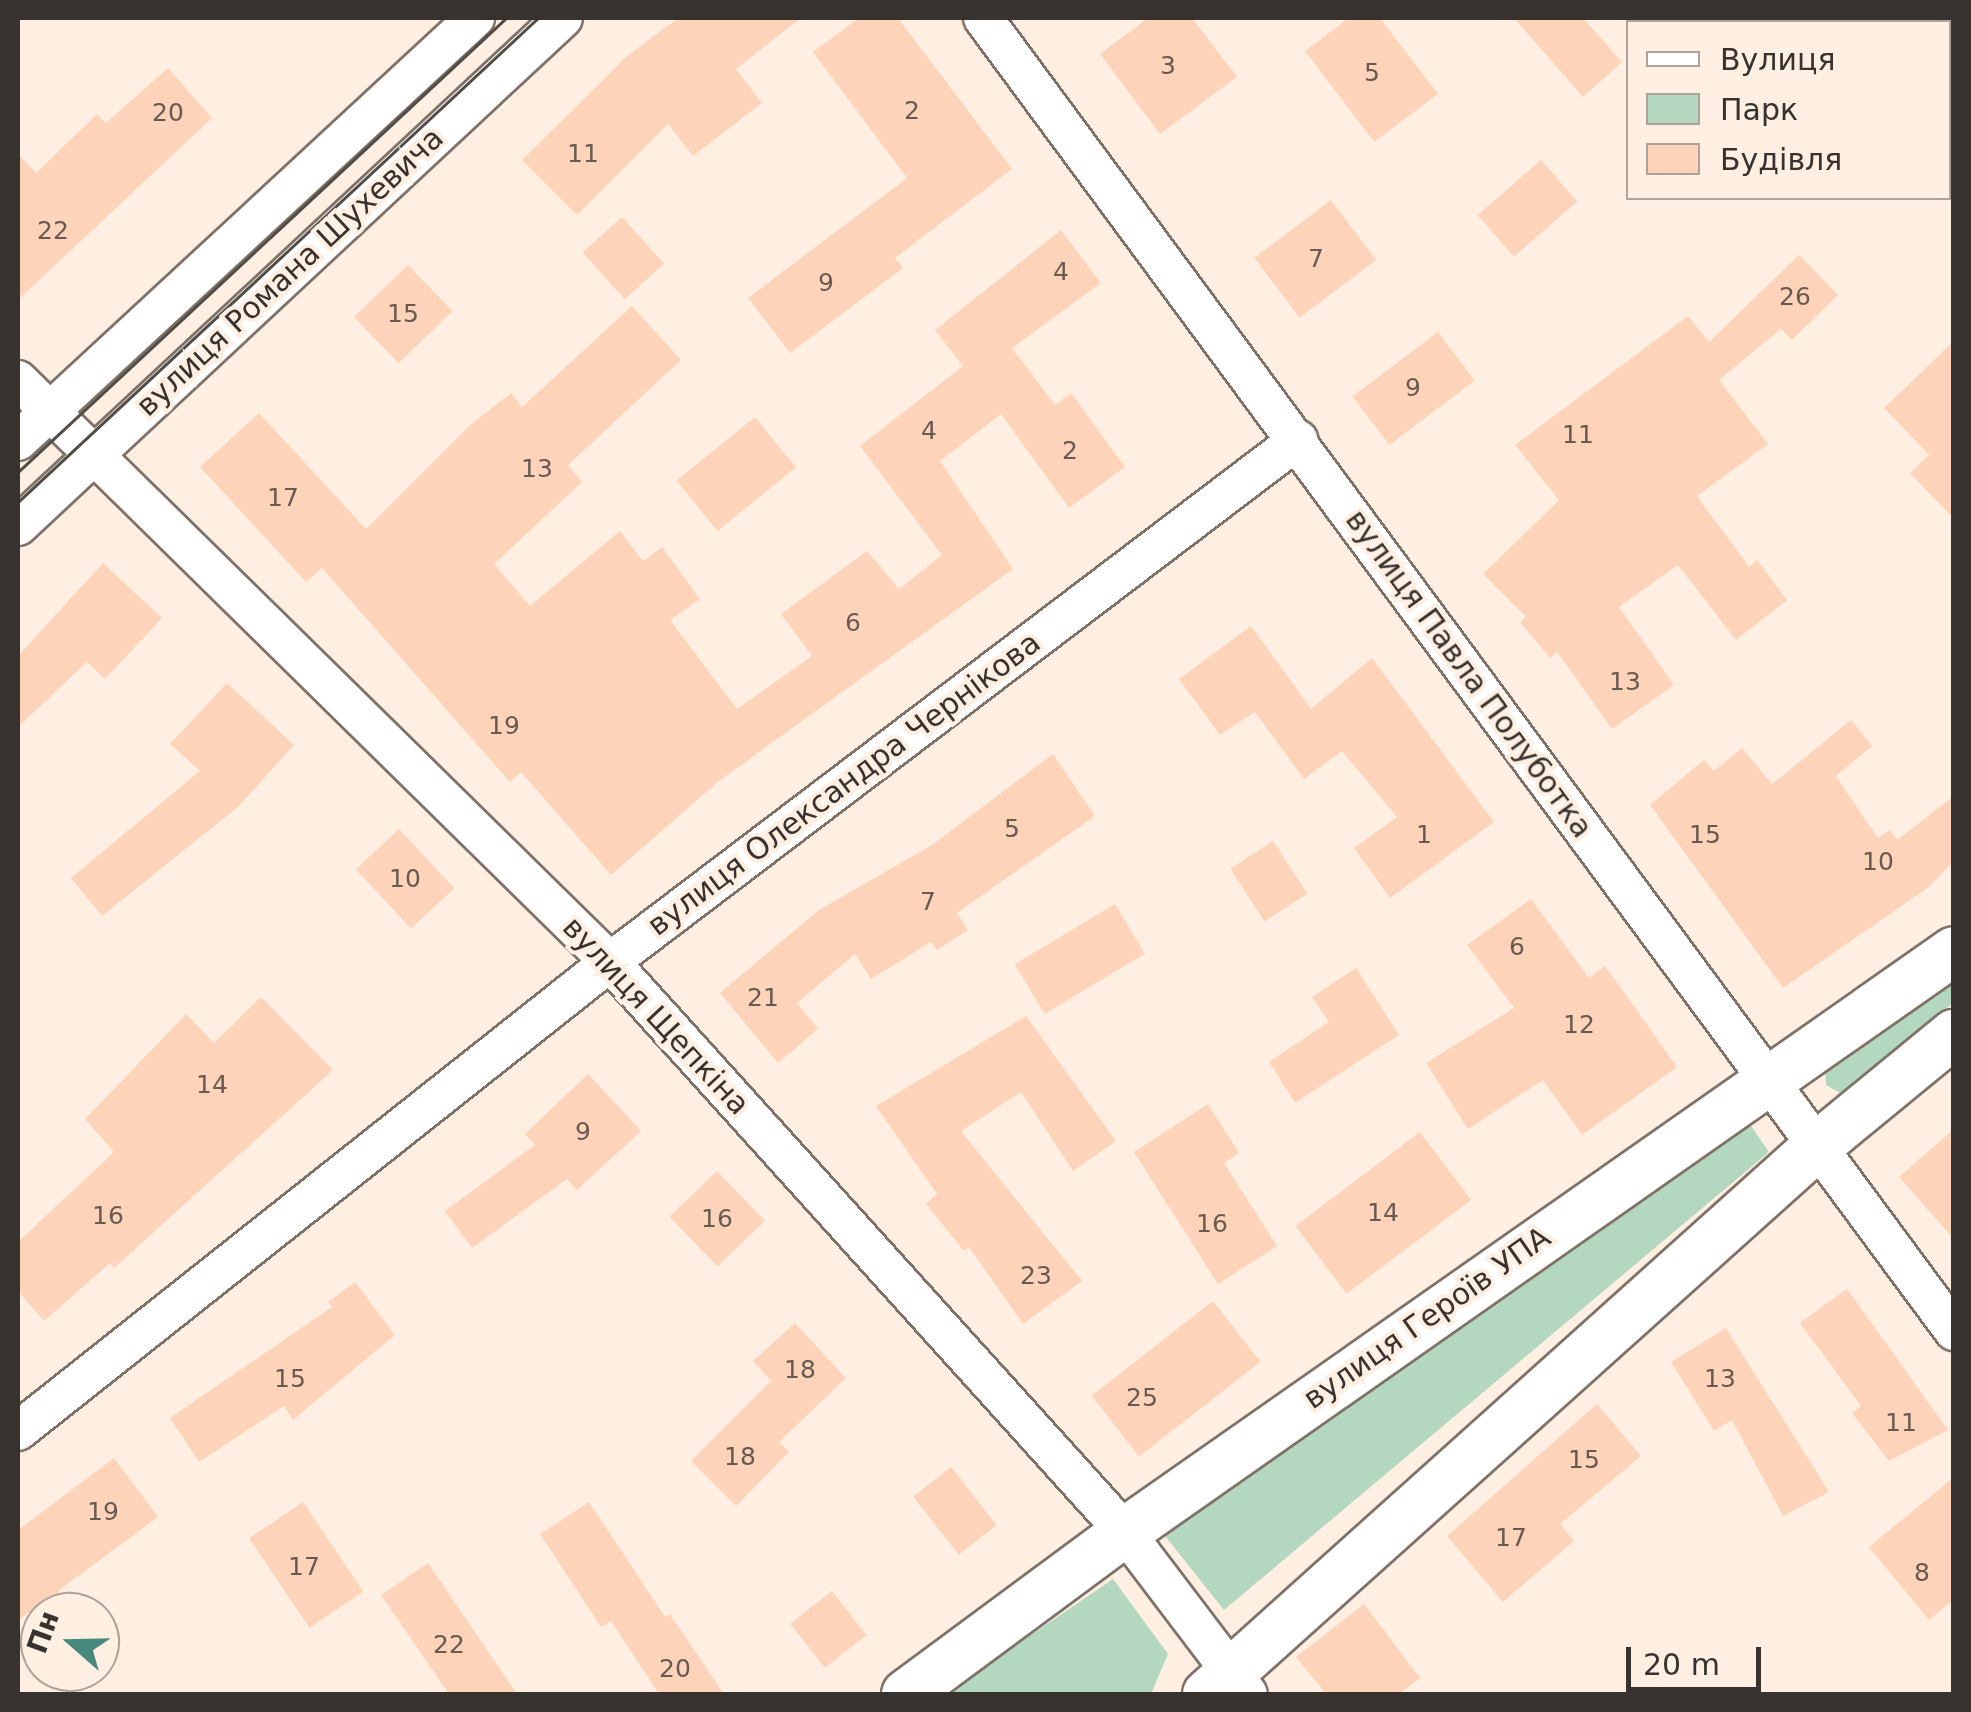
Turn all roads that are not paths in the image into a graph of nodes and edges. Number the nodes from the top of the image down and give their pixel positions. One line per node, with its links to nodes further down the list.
1 (476, 18): 5 (street, вулиця Романа Шухевича)
2 (564, 18): 8 (street, вулиця Романа Шухевича)
3 (983, 18): 6 (street, вулиця Павла Полуботка)
4 (18, 380): 5 (street, вулиця Щепкіна)
5 (49, 412): 7 (street, вулиця Романа Шухевича); 8 (street, вулиця Щепкіна)
6 (1298, 440): 11 (street, вулиця Олександра Чернікова); 13 (street, вулиця Павла Полуботка)
7 (18, 441)
8 (93, 456): 9 (street, вулиця Романа Шухевича); 11 (street, вулиця Щепкіна)
9 (18, 526)
10 (1954, 951): 13 (street, вулиця Героїв УПА)
11 (610, 962): 16 (street, вулиця Олександра Чернікова); 17 (street, вулиця Щепкіна)
12 (1954, 1034): 14 (street)
13 (1766, 1080): 14 (street, вулиця Павла Полуботка); 17 (street, вулиця Героїв УПА)
14 (1815, 1148): 15 (street, вулиця Павла Полуботка); 18 (street)
15 (1954, 1331)
16 (18, 1430)
17 (1124, 1532): 18 (street, вулиця Щепкіна); 19 (street, вулиця Героїв УПА)
18 (1228, 1687)
19 (906, 1694)

